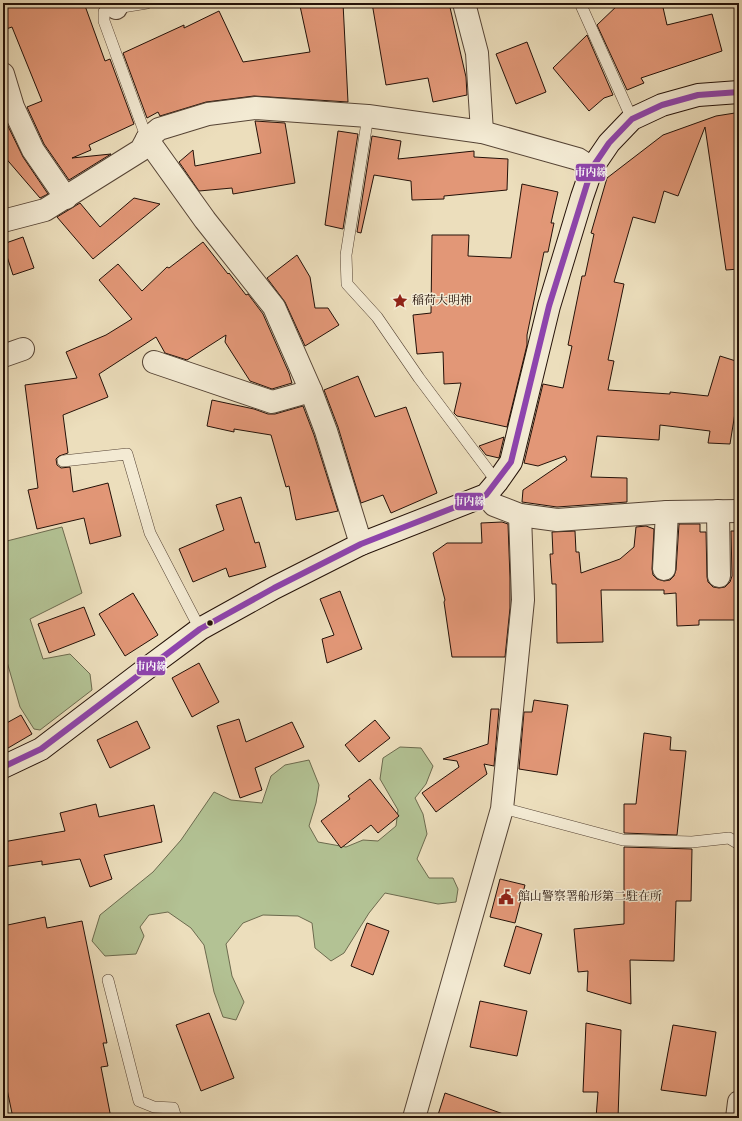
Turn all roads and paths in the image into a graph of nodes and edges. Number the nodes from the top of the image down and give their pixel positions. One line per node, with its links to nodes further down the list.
1 (147, 3): 4 (lane)
2 (464, 3): 10 (street)
3 (580, 3): 9 (lane)
4 (115, 6): 11 (lane)
5 (3, 74): 7 (street)
6 (739, 92): 9 (street)
7 (8, 108): 13 (street)
8 (368, 116): 10 (street); 11 (street); 20 (lane)
9 (632, 119): 12 (street)
10 (482, 132): 12 (street)
11 (147, 139): 13 (street); 18 (street)
12 (592, 168): 20 (street)
13 (66, 198): 14 (street)
14 (3, 221)
15 (23, 349): 16 (street)
16 (3, 356)
17 (154, 362): 18 (street)
18 (311, 391): 24 (street)
19 (63, 461): 27 (lane)
20 (491, 489): 23 (street); 24 (street)
21 (729, 511): 22 (street); 26 (street)
22 (667, 512): 23 (street); 25 (street)
23 (520, 515): 29 (street)
24 (361, 544): 27 (street)
25 (664, 569)
26 (719, 576)
27 (200, 629): 28 (street)
28 (3, 767)
29 (502, 809): 30 (lane); 34 (street)
30 (739, 844)
31 (108, 980): 33 (lane)
32 (739, 1102): 35 (street)
33 (176, 1118)
34 (414, 1118)
35 (737, 1118)

